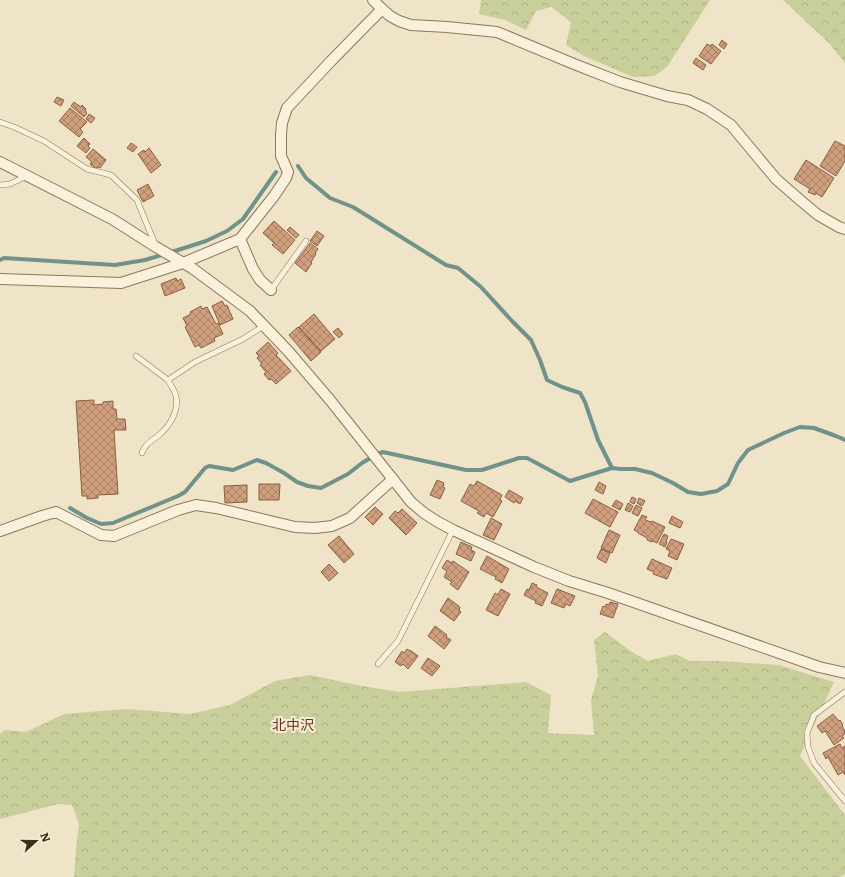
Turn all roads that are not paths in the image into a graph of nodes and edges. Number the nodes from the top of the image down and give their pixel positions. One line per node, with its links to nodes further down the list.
1 (373, 0): 2 (street)
2 (382, 9): 7 (street); 8 (street)
3 (0, 122): 10 (lane)
4 (0, 162): 5 (street)
5 (28, 176): 6 (lane); 10 (street)
6 (0, 185)
7 (845, 229)
8 (240, 239): 11 (street); 13 (street)
9 (306, 241): 13 (lane)
10 (156, 247): 11 (street)
11 (182, 263): 12 (street); 14 (street)
12 (0, 279)
13 (271, 290)
14 (265, 325): 16 (lane); 18 (street)
15 (136, 356): 16 (lane)
16 (168, 380): 17 (lane)
17 (142, 453)
18 (393, 479): 19 (street); 20 (street)
19 (453, 530): 21 (lane); 22 (street)
20 (0, 532)
21 (378, 664)
22 (845, 673)
23 (845, 692): 24 (lane)
24 (845, 801)

